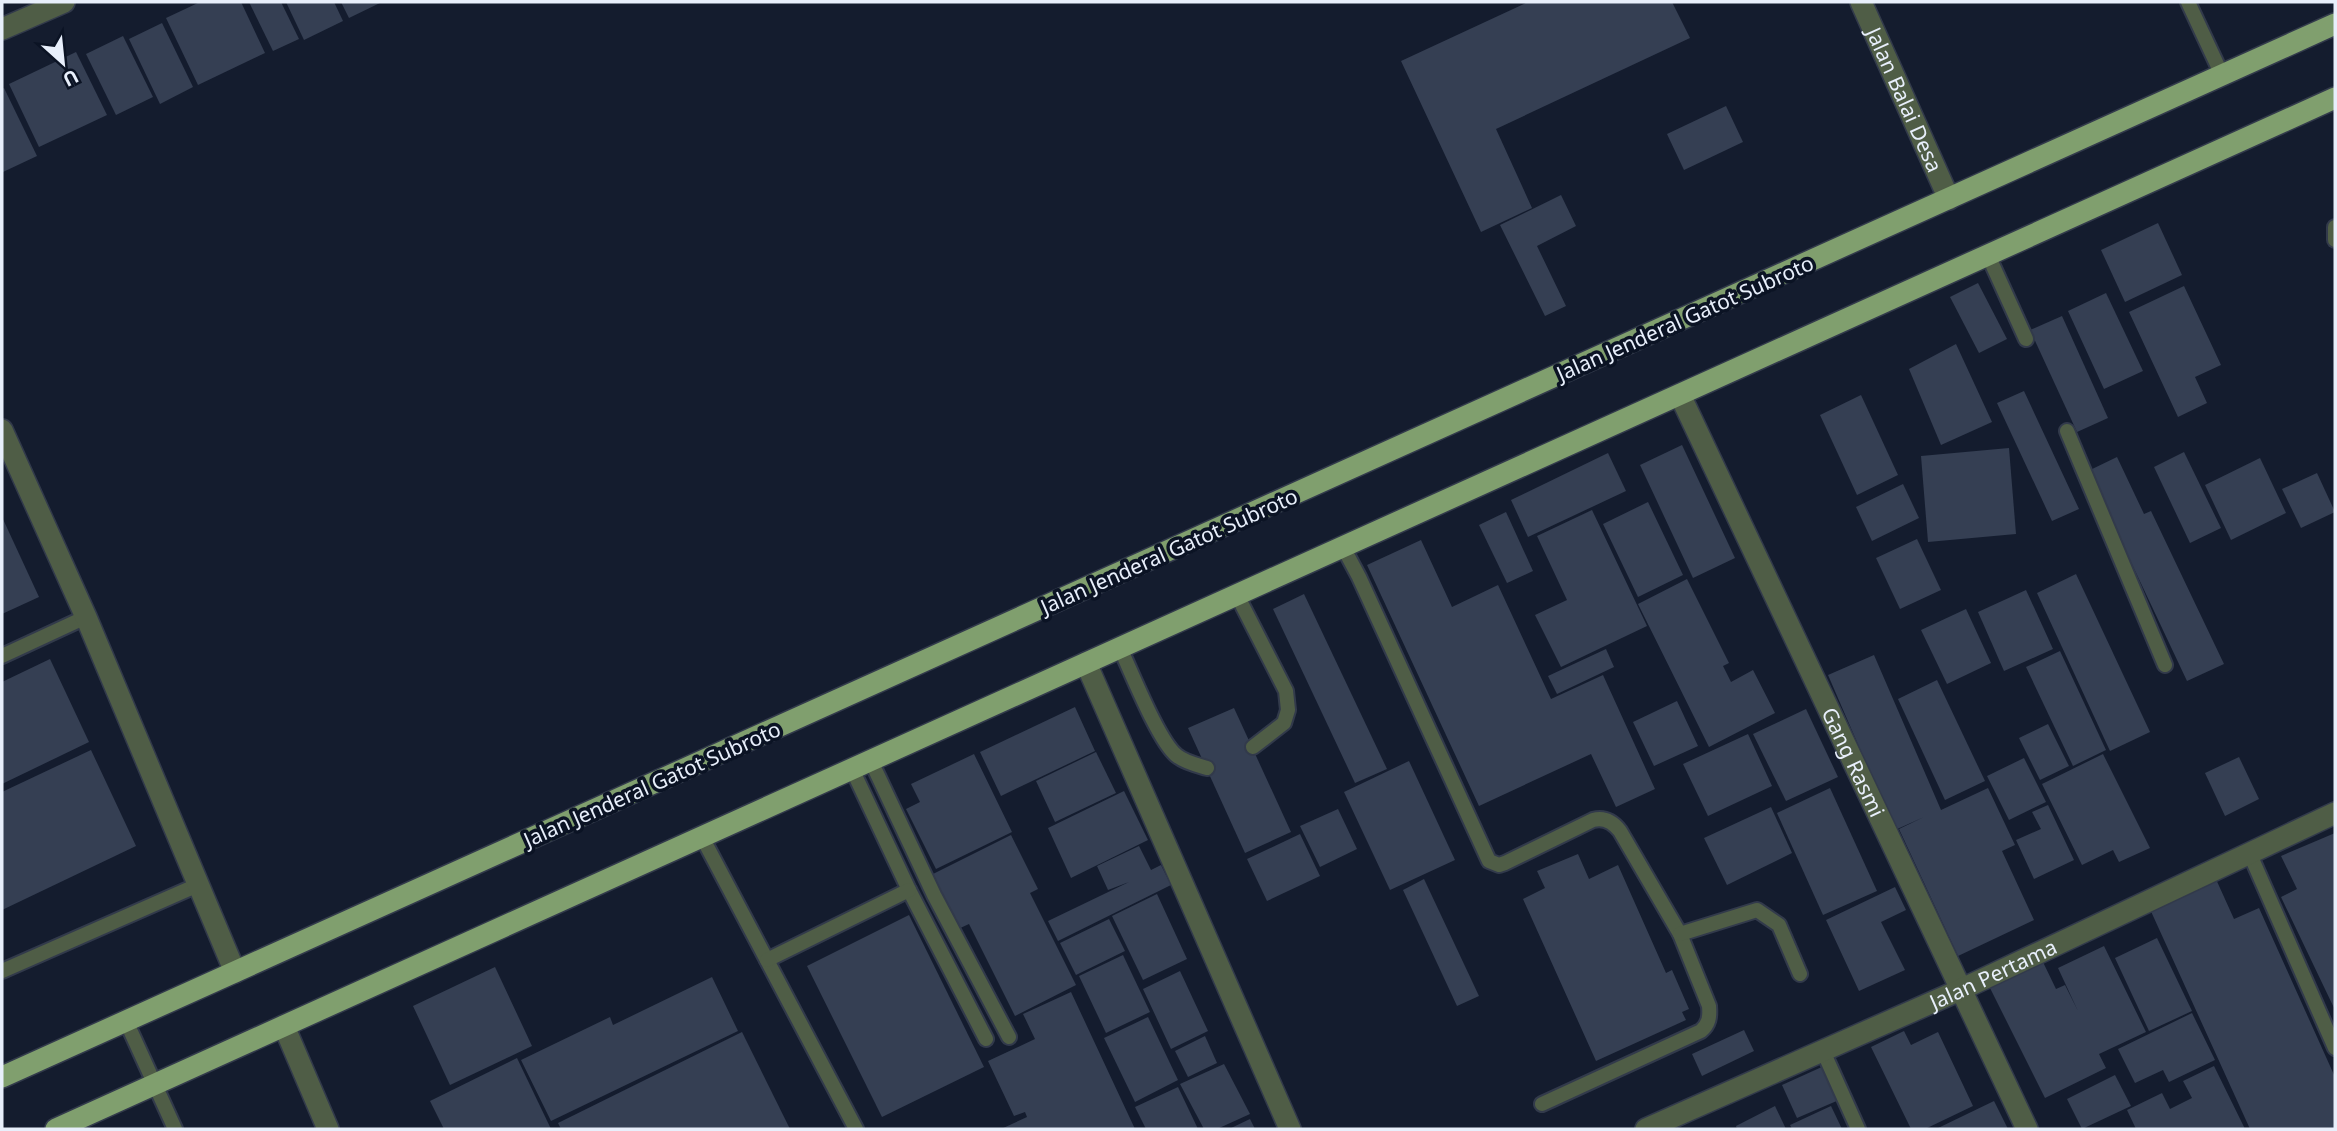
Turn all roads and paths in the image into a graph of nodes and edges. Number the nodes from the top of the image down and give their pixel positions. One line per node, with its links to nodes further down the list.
1 (64, 2): 5 (street)
2 (1860, 2): 8 (street, Jalan Balai Desa)
3 (2188, 2): 6 (lane)
4 (2335, 24): 6 (main road, Jalan Jenderal Gatot Subroto)
5 (2, 30)
6 (2222, 75): 8 (main road, Jalan Jenderal Gatot Subroto)
7 (2335, 98): 11 (main road)
8 (1949, 199): 34 (main road, Jalan Jenderal Gatot Subroto)
9 (2335, 227): 10 (lane)
10 (2335, 240)
11 (1988, 255): 12 (lane); 13 (main road)
12 (2026, 339)
13 (1679, 395): 16 (main road); 36 (street, Gang Rasmi)
14 (2, 430): 18 (street)
15 (2067, 431): 22 (lane)
16 (1343, 547): 17 (main road); 31 (lane)
17 (1237, 595): 19 (main road); 23 (lane)
18 (86, 617): 20 (lane); 29 (street)
19 (1120, 648): 21 (main road); 25 (lane)
20 (2, 656)
21 (1086, 663): 24 (main road); 50 (street)
22 (2165, 665)
23 (1253, 747)
24 (862, 765): 27 (main road); 30 (lane); 39 (lane)
25 (1207, 768)
26 (2335, 813): 28 (street, Jalan Pertama)
27 (702, 837): 32 (lane); 38 (main road)
28 (2249, 852): 36 (street, Jalan Pertama); 41 (lane)
29 (200, 884): 33 (lane); 34 (street)
30 (909, 890): 32 (lane); 40 (lane)
31 (1680, 934): 35 (lane); 45 (lane)
32 (767, 960): 49 (lane)
33 (2, 971)
34 (235, 972): 37 (main road, Jalan Jenderal Gatot Subroto)
35 (1800, 974)
36 (1960, 990): 42 (street, Jalan Pertama); 53 (street, Gang Rasmi)
37 (126, 1021): 43 (main road, Jalan Jenderal Gatot Subroto); 44 (lane)
38 (284, 1026): 44 (main road); 48 (street)
39 (1009, 1037)
40 (986, 1039)
41 (2335, 1048)
42 (1823, 1051): 51 (street, Jalan Pertama); 52 (lane)
43 (2, 1077)
44 (155, 1084): 46 (main road); 47 (lane)
45 (1542, 1104)
46 (64, 1128)
47 (175, 1129)
48 (328, 1129)
49 (856, 1129)
50 (1290, 1129)
51 (1646, 1129)
52 (1858, 1129)
53 (2028, 1129)

